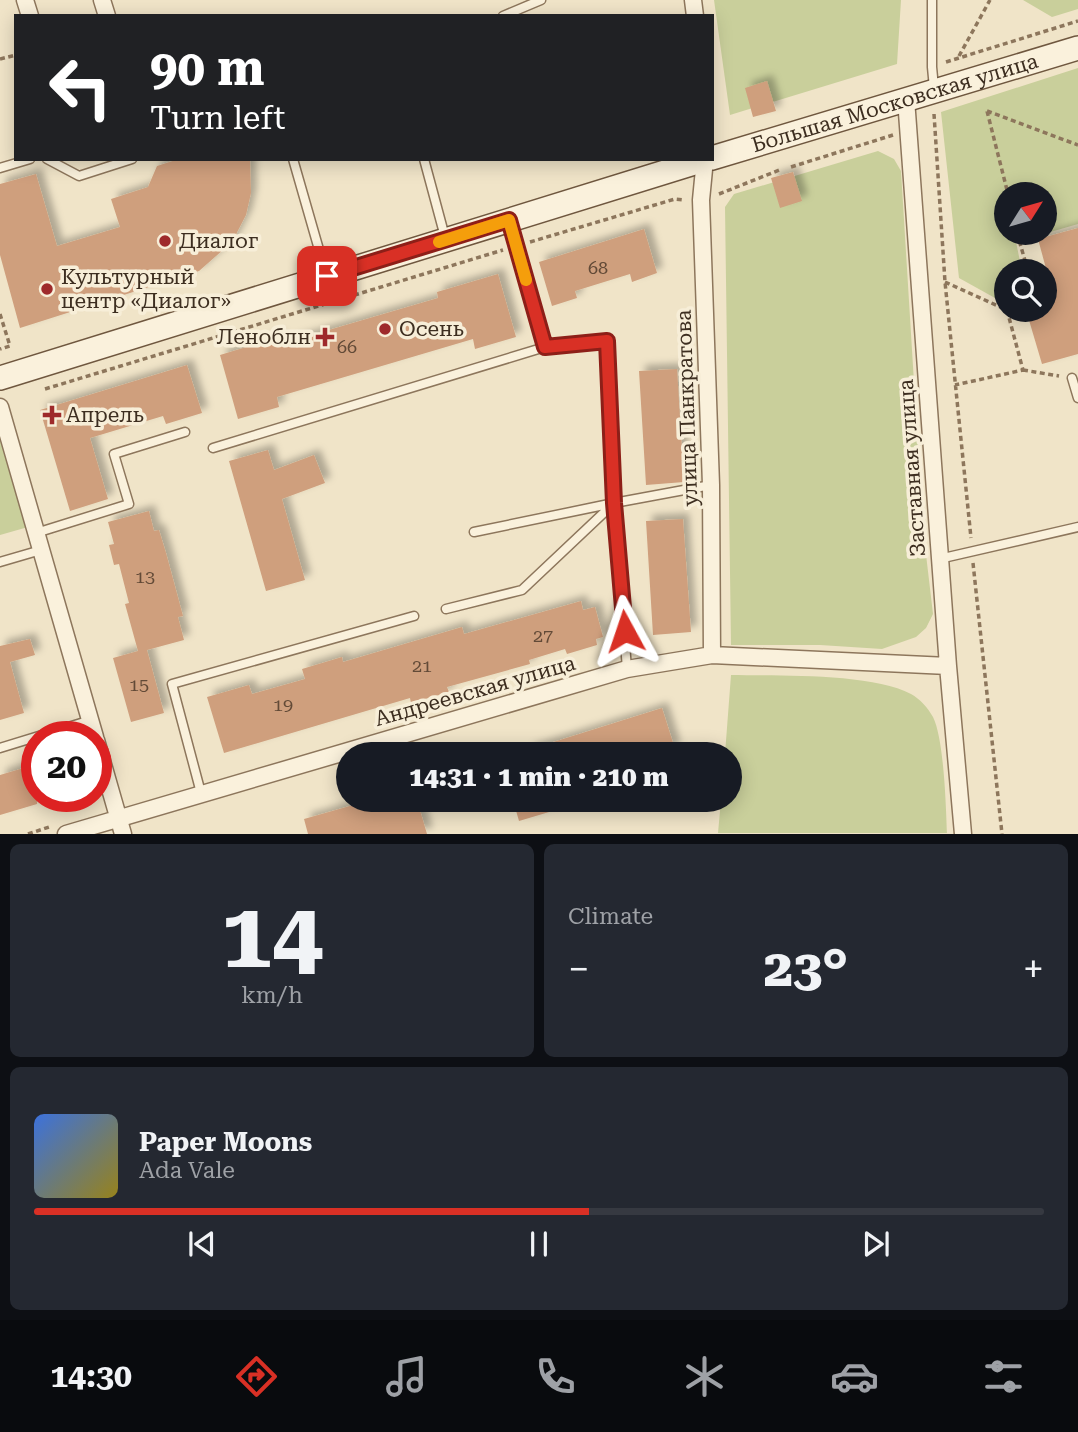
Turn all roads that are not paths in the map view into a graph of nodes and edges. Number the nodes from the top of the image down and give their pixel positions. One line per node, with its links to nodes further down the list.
1 (541, 0): 3 (lane)
2 (932, 0): 5 (lane)
3 (508, 14)
4 (1078, 48): 5 (main road, Большая Московская улица)
5 (934, 91): 6 (main road, Большая Московская улица)
6 (906, 99): 7 (main road, Большая Московская улица); 32 (street, Заставная улица)
7 (714, 157)
8 (23, 161): 15 (lane)
9 (51, 161): 10 (lane)
10 (126, 161)
11 (294, 161): 18 (lane)
12 (425, 161): 17 (lane)
13 (699, 161): 16 (main road)
14 (705, 161): 26 (street, улица Панкратова)
15 (0, 168)
16 (509, 220): 17 (main road); 19 (lane)
17 (446, 240): 18 (main road)
18 (327, 276): 20 (main road)
19 (545, 347): 25 (lane); 27 (lane)
20 (0, 378)
21 (1072, 378): 22 (lane)
22 (1078, 398)
23 (0, 407): 30 (street)
24 (185, 432): 30 (lane)
25 (214, 448)
26 (711, 485): 27 (lane); 36 (street, улица Панкратова)
27 (614, 503): 29 (lane); 34 (lane); 38 (lane)
28 (1078, 527): 32 (lane)
29 (474, 532)
30 (36, 533): 31 (street)
31 (41, 550): 33 (lane); 39 (street)
32 (939, 559): 37 (street, Заставная улица)
33 (0, 562)
34 (446, 610)
35 (414, 616): 42 (lane)
36 (712, 654): 37 (street, Андреевская улица); 38 (street, Андреевская улица)
37 (947, 666): 46 (street, Заставная улица)
38 (627, 669): 42 (street, Андреевская улица)
39 (90, 720): 40 (lane)
40 (0, 748)
41 (112, 793): 43 (street)
42 (201, 793): 43 (street, Андреевская улица)
43 (119, 817): 44 (street, Андреевская улица); 45 (street)
44 (66, 834)
45 (123, 834)
46 (963, 834)

